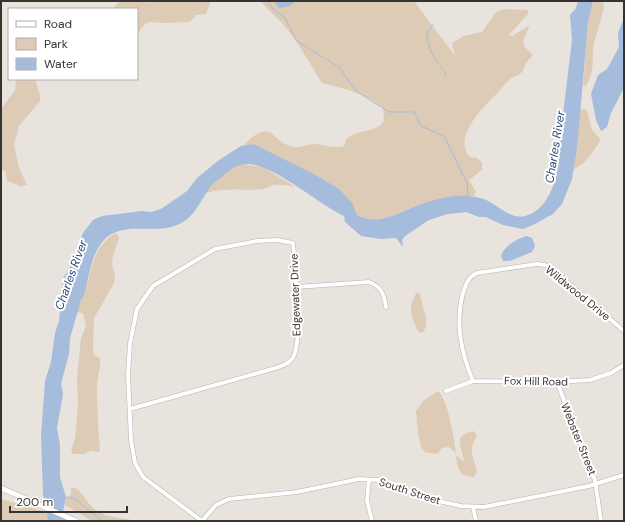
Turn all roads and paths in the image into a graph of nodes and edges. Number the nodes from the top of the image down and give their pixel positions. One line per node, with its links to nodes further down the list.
1 (296, 287): 2 (street); 8 (street, Edgewater Drive); 8 (street, Edgewater Drive)
2 (386, 307)
3 (624, 331): 5 (street, Wildwood Drive)
4 (624, 365): 6 (street, Fox Hill Road)
5 (473, 381): 6 (street, Fox Hill Road); 7 (street, Fox Hill Road)
6 (558, 382): 11 (street, Webster Street)
7 (446, 391)
8 (130, 409): 15 (street, Edgewater Drive)
9 (624, 475): 11 (street, South Street)
10 (369, 480): 13 (street, South Street); 15 (street, South Street); 16 (street)
11 (596, 484): 13 (street, South Street); 18 (street, Webster Street)
12 (1, 488): 14 (main road)
13 (473, 507): 17 (street)
14 (76, 521)
15 (202, 521)
16 (372, 521)
17 (476, 521)
18 (601, 521)

